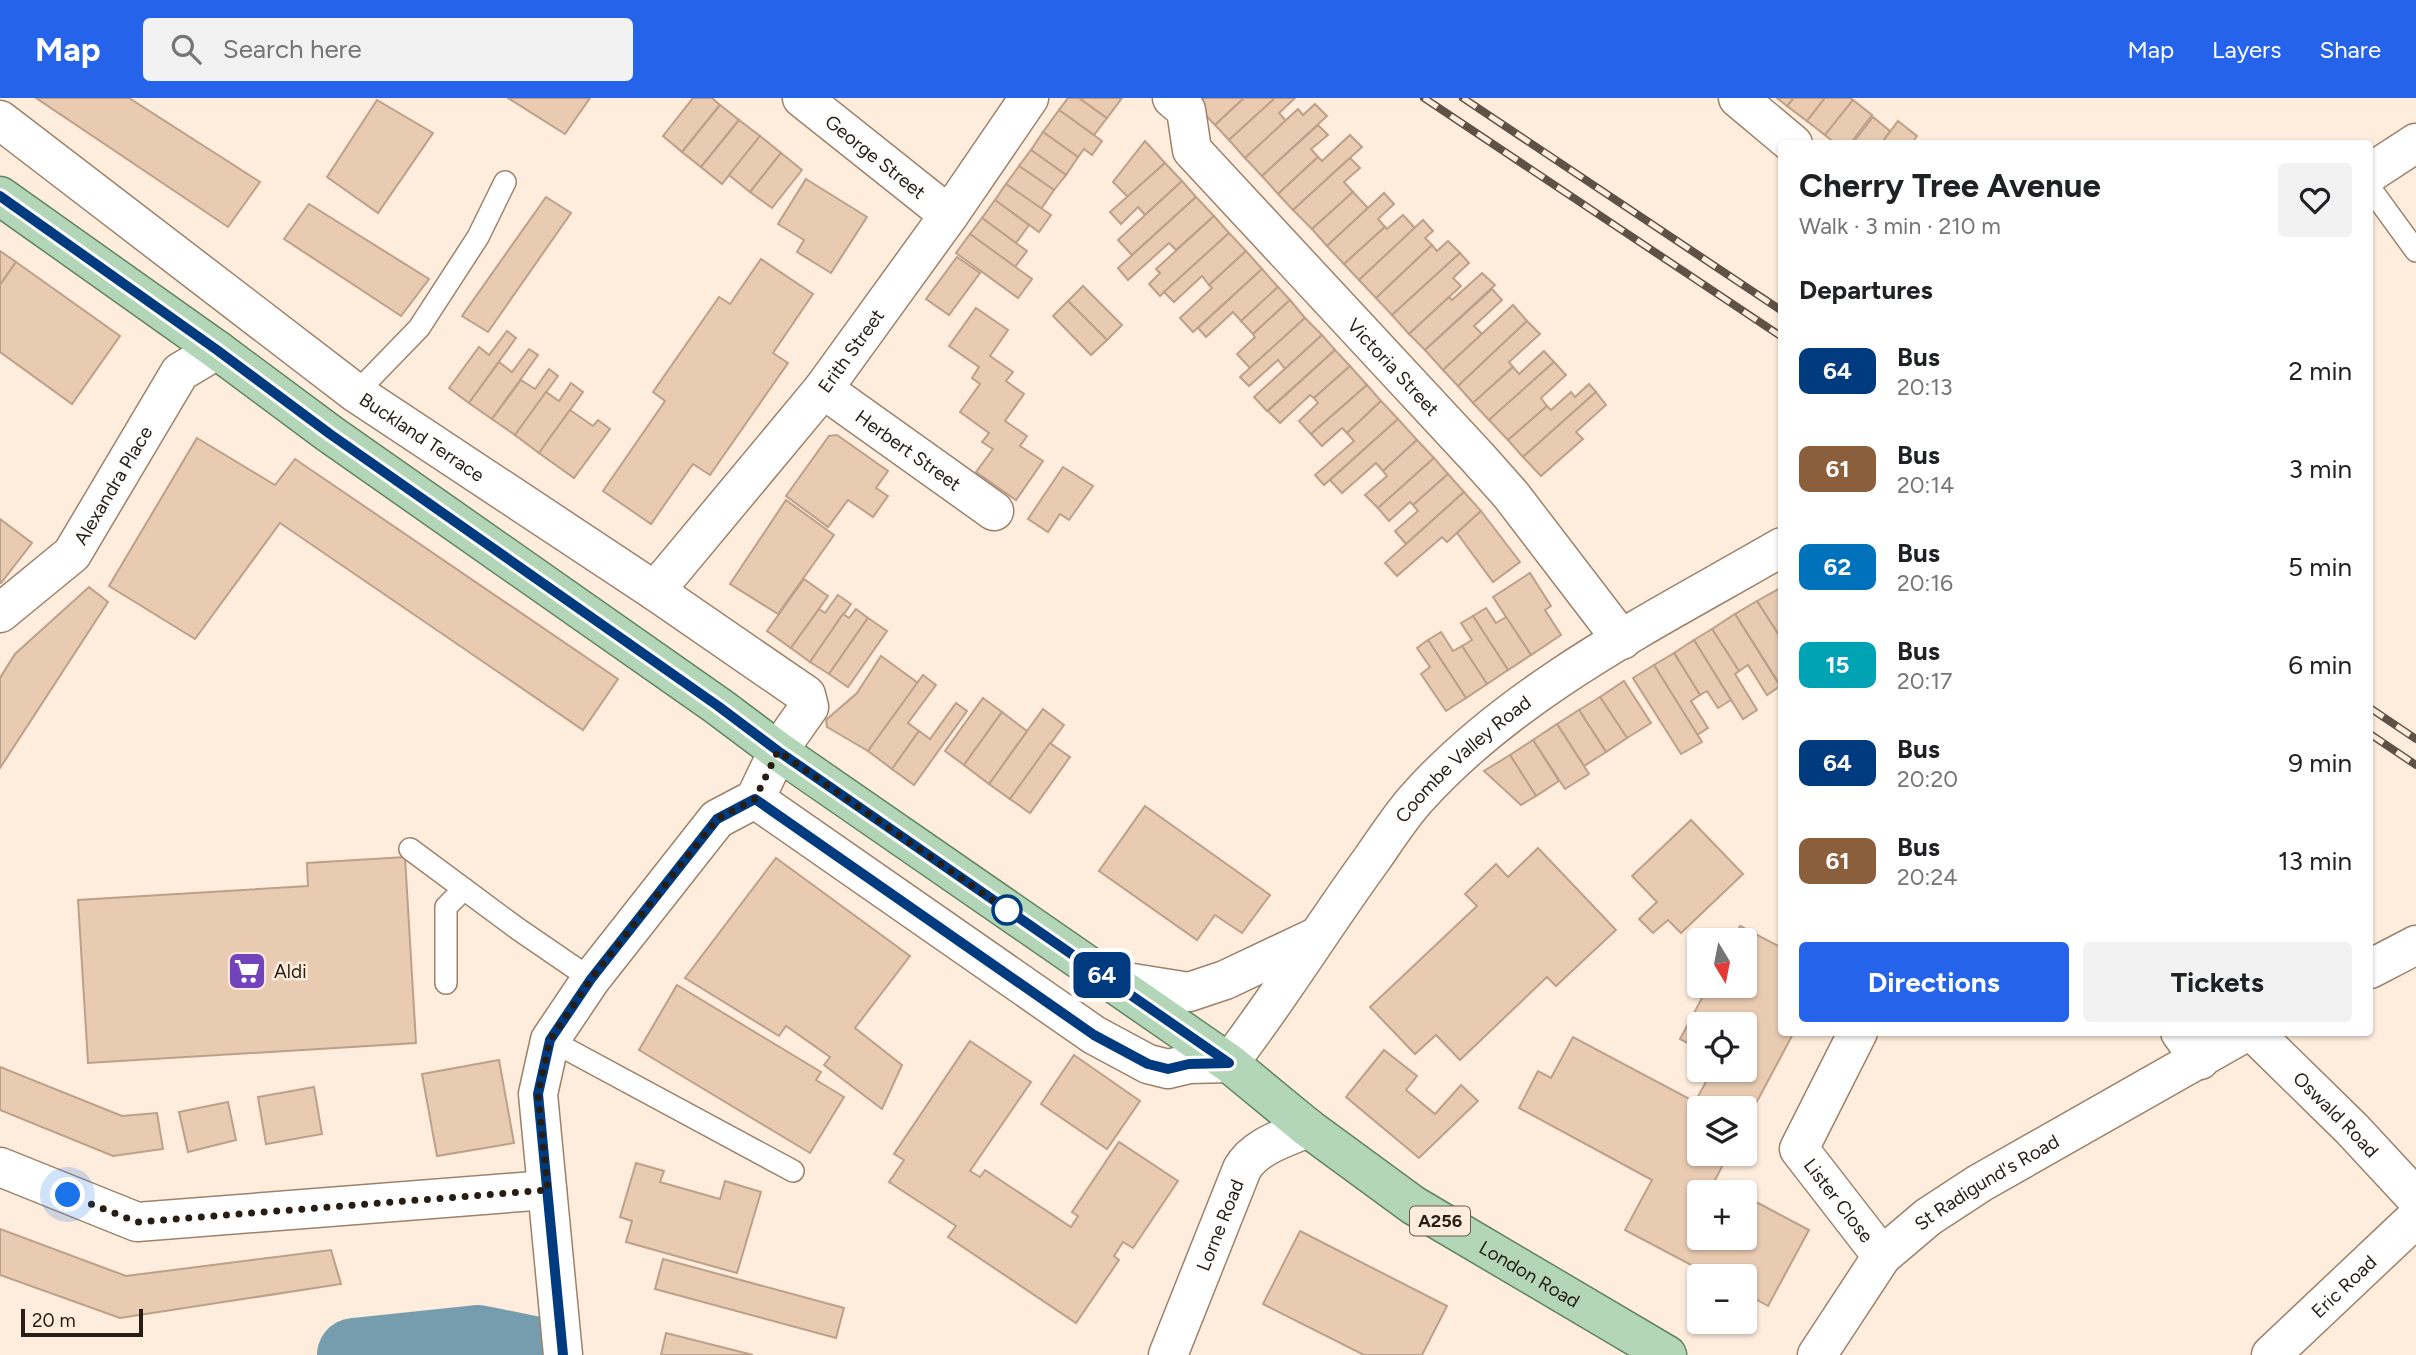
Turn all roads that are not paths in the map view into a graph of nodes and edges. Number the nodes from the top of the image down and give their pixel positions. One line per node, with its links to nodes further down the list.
1 (802, 98): 12 (street, George Street)
2 (1029, 98): 12 (street, Erith Street)
3 (1738, 98): 6 (street)
4 (1179, 104): 22 (street, Victoria Street)
5 (0, 120): 16 (street, Buckland Terrace)
6 (1788, 140)
7 (2416, 143): 8 (street)
8 (2373, 171)
9 (505, 182): 16 (lane)
10 (2373, 192): 13 (lane)
11 (0, 196): 14 (main road, London Road / A256)
12 (949, 215): 15 (street, Erith Street)
13 (2416, 251)
14 (217, 350): 17 (main road, London Road / A256); 21 (street, Alexandra Place)
15 (823, 390): 18 (street, Herbert Street); 20 (street, Erith Street)
16 (356, 393): 17 (street); 20 (street, Buckland Terrace)
17 (330, 434): 23 (main road, London Road / A256)
18 (994, 511)
19 (1778, 550): 22 (street, Coombe Valley Road)
20 (654, 591): 23 (street, Buckland Terrace)
21 (2, 608)
22 (1622, 640): 27 (street, Coombe Valley Road)
23 (778, 751): 24 (street, Buckland Terrace); 31 (main road, London Road / A256)
24 (755, 799): 30 (street); 38 (street)
25 (410, 849): 26 (lane)
26 (464, 889): 30 (lane); 32 (lane)
27 (1318, 936): 31 (street); 38 (street, Coombe Valley Road)
28 (2416, 945): 29 (street)
29 (2373, 967)
30 (591, 979): 36 (street)
31 (1107, 979): 38 (main road, London Road / A256)
32 (446, 983)
33 (1856, 1036): 45 (street, Lister Close)
34 (2230, 1036): 37 (street, St Radigund's Road)
35 (2257, 1036): 43 (street, Oswald Road)
36 (550, 1040): 41 (lane); 42 (street)
37 (2190, 1046): 45 (street, St Radigund's Road)
38 (1229, 1063): 39 (main road, London Road / A256)
39 (1308, 1128): 47 (street, Lorne Road); 48 (main road, London Road / A256)
40 (0, 1167): 42 (street)
41 (793, 1171)
42 (548, 1190): 46 (street)
43 (2416, 1198)
44 (2416, 1217): 50 (street, Eric Road)
45 (1882, 1256): 49 (street, St Radigund's Road)
46 (563, 1355)
47 (1168, 1355)
48 (1667, 1355)
49 (1817, 1355)
50 (2271, 1355)

